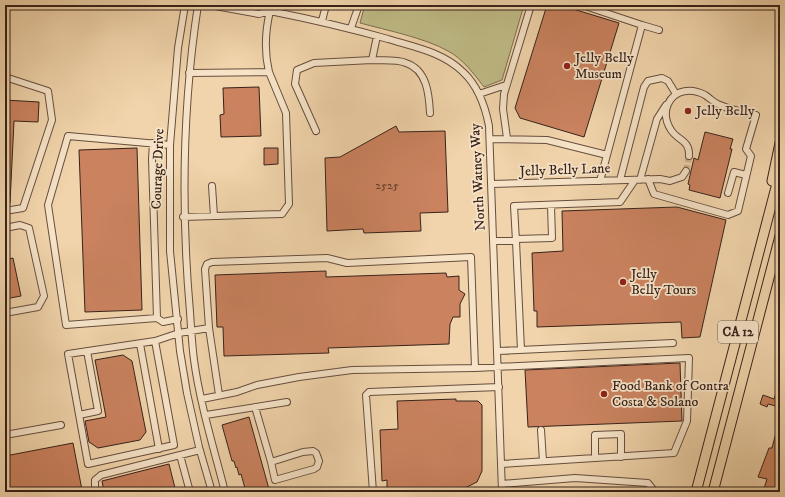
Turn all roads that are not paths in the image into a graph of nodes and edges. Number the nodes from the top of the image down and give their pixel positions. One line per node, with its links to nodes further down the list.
1 (185, 5): 29 (street, Courage Drive)
2 (198, 5): 17 (street, Courage Drive)
3 (210, 5): 9 (street, North Watney Way)
4 (263, 5): 9 (street, North Watney Way)
5 (326, 5): 10 (street)
6 (359, 5): 12 (street)
7 (531, 5): 19 (street)
8 (582, 5): 11 (street)
9 (270, 11): 10 (street, North Watney Way); 16 (street)
10 (322, 21): 12 (street, North Watney Way)
11 (642, 25): 13 (street); 30 (street)
12 (351, 28): 14 (street, North Watney Way)
13 (659, 30)
14 (377, 36): 15 (street); 20 (street, North Watney Way)
15 (372, 60): 23 (street); 24 (street)
16 (269, 72): 17 (street); 44 (street)
17 (189, 73): 46 (street, Courage Drive)
18 (7, 79): 43 (street)
19 (506, 85): 20 (street); 25 (street)
20 (479, 94): 26 (street, North Watney Way)
21 (676, 94): 22 (street); 34 (street); 36 (street)
22 (670, 101): 31 (street); 37 (street)
23 (430, 113)
24 (316, 131)
25 (507, 138): 26 (street); 30 (street)
26 (490, 139): 39 (street, North Watney Way)
27 (780, 143): 45 (highway)
28 (153, 144): 29 (street); 52 (street); 52 (street)
29 (170, 145): 53 (street, Courage Drive)
30 (607, 155): 38 (street)
31 (689, 156)
32 (686, 171): 35 (street, Jelly Belly Lane)
33 (780, 172): 45 (highway, CA 12)
34 (746, 175): 35 (street); 41 (street)
35 (648, 179): 37 (street, Jelly Belly Lane)
36 (620, 180): 37 (street, Jelly Belly Lane); 38 (street, Jelly Belly Lane)
37 (638, 180): 42 (street)
38 (600, 181): 39 (street, Jelly Belly Lane)
39 (491, 184): 50 (street, North Watney Way)
40 (212, 186): 44 (street)
41 (728, 193)
42 (551, 205): 49 (street); 49 (street)
43 (5, 211)
44 (214, 216): 46 (street)
45 (769, 216): 91 (highway, CA 12)
46 (183, 217): 55 (street, Courage Drive)
47 (5, 228): 51 (street)
48 (780, 236): 92 (highway, CA 12)
49 (516, 240): 50 (street); 60 (street)
50 (493, 241): 62 (street, North Watney Way)
51 (5, 313)
52 (157, 318): 53 (street)
53 (178, 319): 56 (street, Courage Drive)
54 (209, 328): 55 (street); 63 (street); 66 (street)
55 (191, 331): 56 (street); 67 (street, Courage Drive)
56 (179, 333): 57 (street); 76 (street, Courage Drive)
57 (155, 341): 59 (street); 75 (street)
58 (673, 343): 60 (street)
59 (140, 344): 61 (street); 75 (street)
60 (521, 350): 62 (street)
61 (87, 351): 70 (street); 70 (street)
62 (498, 351): 64 (street, North Watney Way)
63 (475, 368): 64 (street); 66 (street)
64 (498, 368): 65 (street, North Watney Way); 78 (street)
65 (499, 387): 82 (street, North Watney Way); 88 (street)
66 (219, 395): 67 (street)
67 (202, 399): 71 (street, Courage Drive)
68 (287, 402): 69 (street)
69 (255, 407): 71 (street); 81 (street)
70 (79, 415): 75 (street)
71 (206, 415): 87 (street, Courage Drive)
72 (61, 424): 74 (street)
73 (541, 430): 80 (street)
74 (5, 435)
75 (159, 449)
76 (200, 450): 77 (street); 86 (street, Courage Drive)
77 (180, 455): 84 (street); 85 (street)
78 (621, 456): 79 (street); 79 (street)
79 (595, 458): 80 (street)
80 (542, 461): 82 (street)
81 (271, 462): 81 (street)
82 (502, 464): 83 (street, North Watney Way)
83 (502, 484): 89 (street, North Watney Way); 90 (street)
84 (95, 492)
85 (190, 492)
86 (212, 492)
87 (225, 492)
88 (373, 492)
89 (502, 492)
90 (656, 492)
91 (696, 492)
92 (713, 492)

